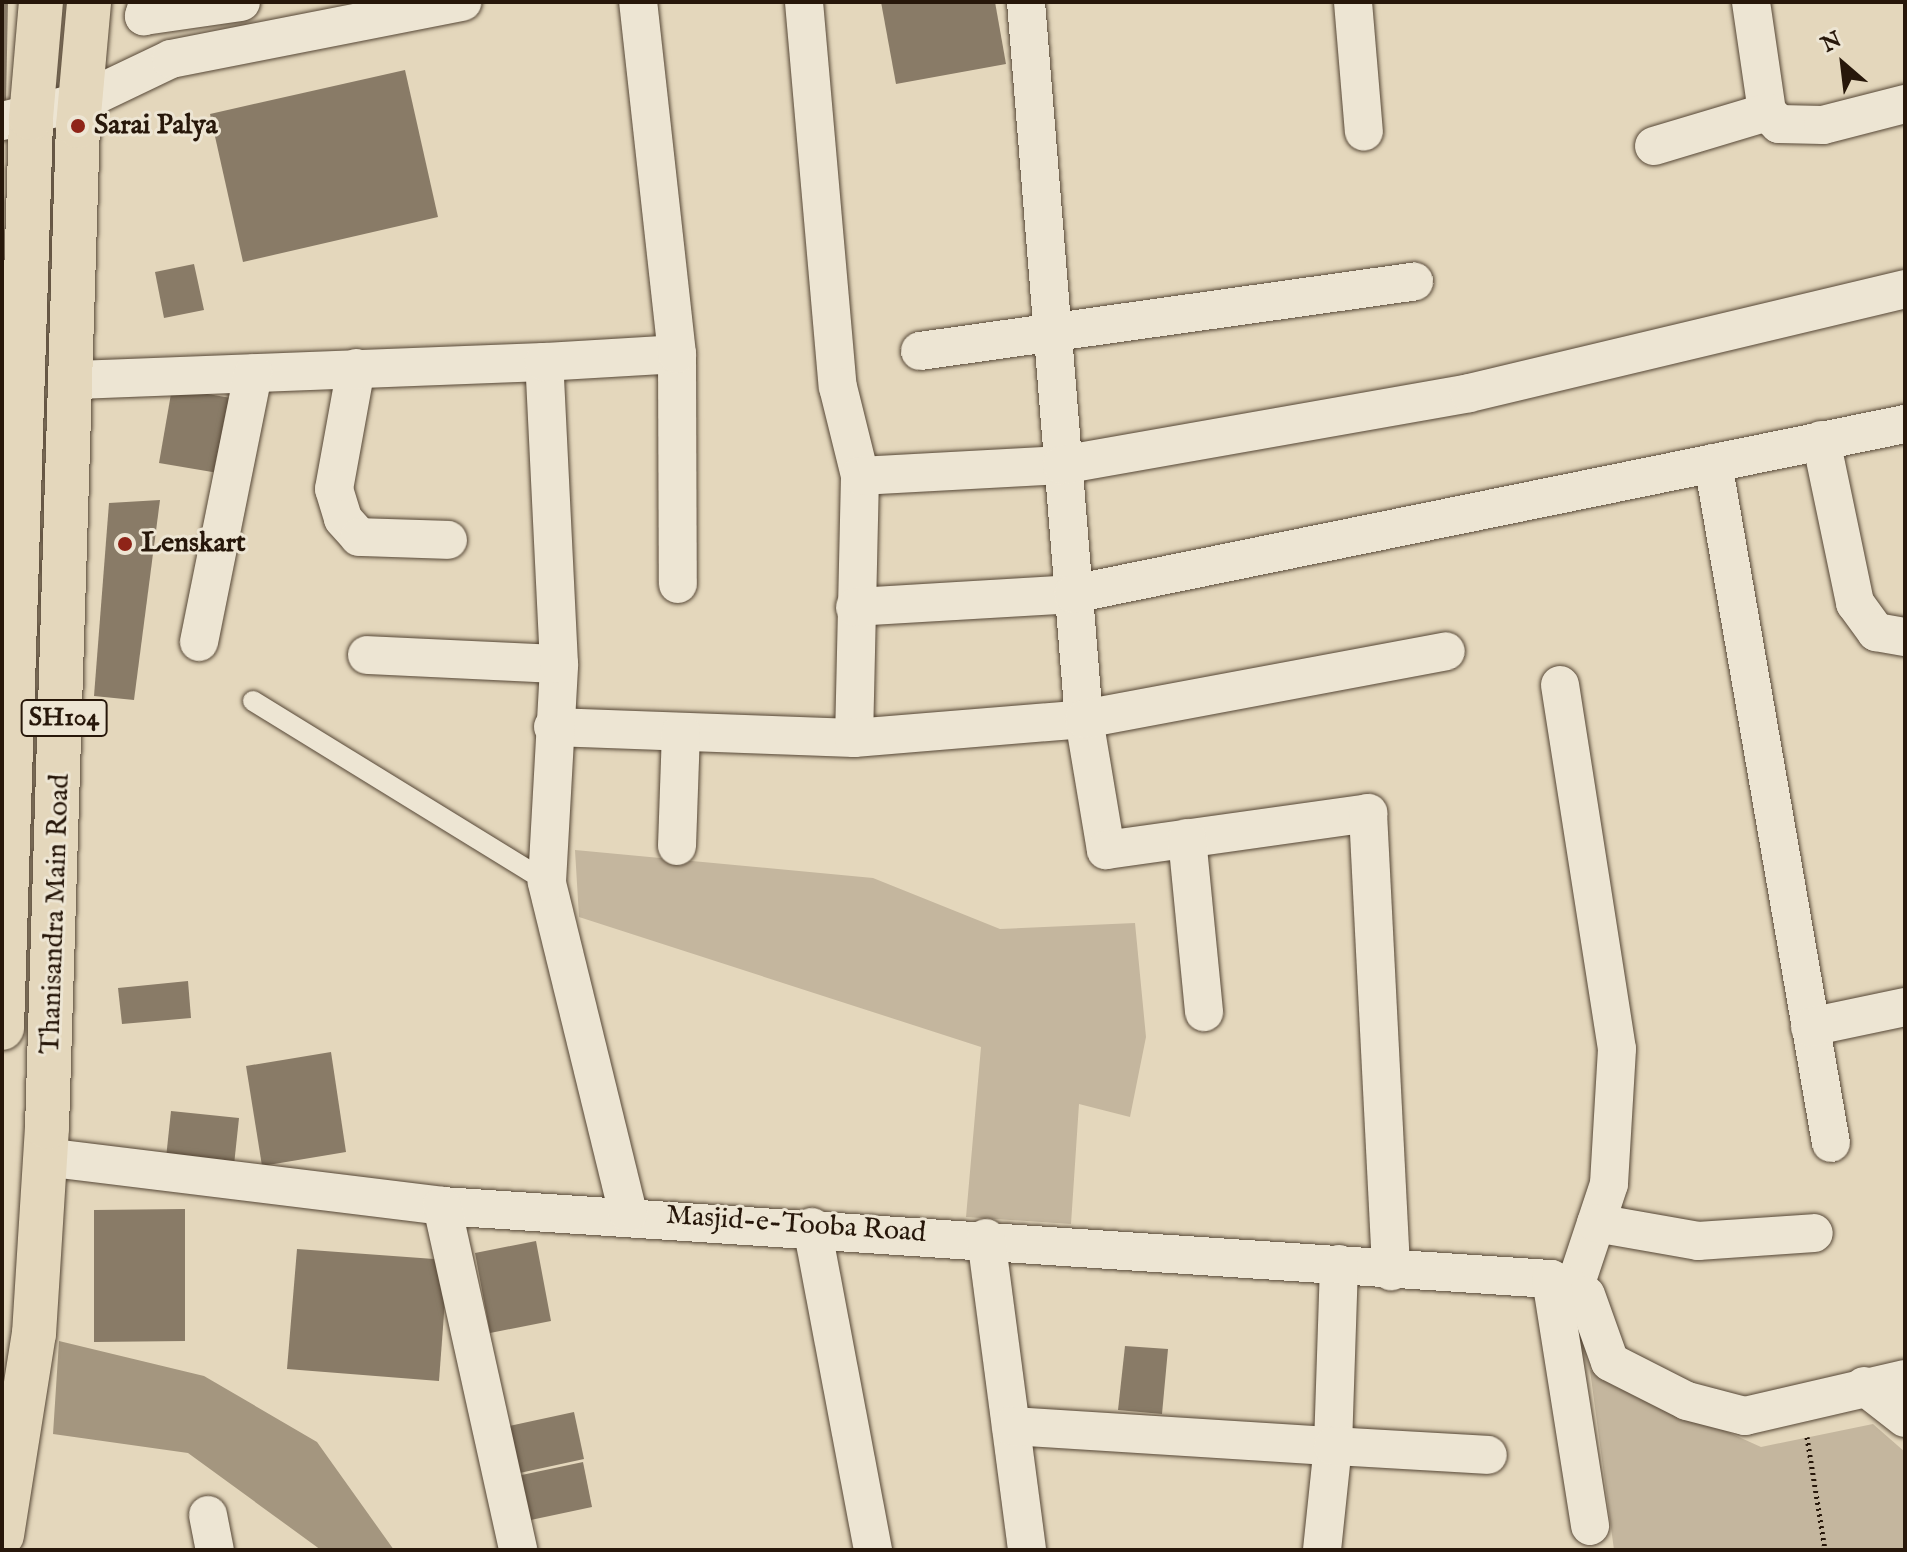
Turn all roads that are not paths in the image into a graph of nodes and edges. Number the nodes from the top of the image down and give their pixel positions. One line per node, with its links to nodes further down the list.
1 (41, 2): 17 (main road, Thanisandra Main Road / SH104)
2 (89, 2): 14 (main road, Thanisandra Main Road / SH104)
3 (241, 2): 10 (street)
4 (462, 2): 11 (street)
5 (638, 2): 24 (street)
6 (804, 2): 33 (street)
7 (1026, 2): 22 (street)
8 (1353, 2): 18 (street)
9 (1751, 2): 16 (street)
10 (162, 8): 13 (street)
11 (384, 10): 12 (street)
12 (280, 19): 13 (street)
13 (171, 59): 14 (street)
14 (81, 102): 17 (street); 28 (main road, Thanisandra Main Road / SH104)
15 (1905, 104): 16 (street)
16 (1767, 112): 19 (street)
17 (16, 120): 49 (main road, Thanisandra Main Road / SH104)
18 (1364, 132)
19 (1654, 146)
20 (1414, 282): 22 (street)
21 (1905, 289): 32 (street)
22 (1055, 337): 23 (street); 32 (street)
23 (920, 351)
24 (677, 354): 25 (street); 35 (street)
25 (544, 362): 26 (street); 42 (street)
26 (356, 368): 27 (street); 34 (street)
27 (253, 373): 28 (street); 39 (street)
28 (76, 380): 58 (main road, Thanisandra Main Road / SH104)
29 (1905, 424): 30 (street)
30 (1821, 440): 31 (street); 38 (street)
31 (1713, 463): 36 (street); 55 (street)
32 (1062, 465): 33 (street); 36 (street)
33 (860, 476): 37 (street)
34 (448, 540)
35 (678, 584)
36 (1073, 594): 37 (street); 45 (street)
37 (855, 607): 48 (street)
38 (1905, 637)
39 (199, 642)
40 (1446, 651): 45 (street)
41 (367, 655): 42 (street)
42 (559, 664): 46 (street)
43 (1560, 685): 61 (street)
44 (253, 701): 52 (lane)
45 (1084, 719): 48 (street); 50 (street)
46 (553, 727): 47 (street); 52 (street)
47 (681, 732): 48 (street); 51 (street)
48 (854, 738)
49 (7, 812): 56 (main road, Thanisandra Main Road / SH104)
50 (1187, 838): 54 (street); 66 (street)
51 (677, 846)
52 (547, 882): 60 (street)
53 (1905, 1007): 55 (street)
54 (1204, 1012)
55 (1810, 1027): 57 (street)
56 (2, 1028)
57 (1831, 1143)
58 (44, 1157): 59 (street, Masjid-e-Tooba Road); 74 (main road, Thanisandra Main Road / SH104)
59 (442, 1206): 60 (street, Masjid-e-Tooba Road); 76 (street)
60 (628, 1213): 62 (street, Masjid-e-Tooba Road)
61 (1596, 1223): 63 (street); 67 (street)
62 (812, 1227): 64 (street, Masjid-e-Tooba Road); 77 (street)
63 (1814, 1233)
64 (986, 1238): 65 (street, Masjid-e-Tooba Road); 71 (street)
65 (1339, 1264): 66 (street, Masjid-e-Tooba Road); 72 (street)
66 (1391, 1271): 67 (street, Masjid-e-Tooba Road)
67 (1562, 1284): 69 (street); 75 (street)
68 (1905, 1379): 69 (street)
69 (1864, 1386): 70 (street)
70 (1905, 1418)
71 (1011, 1426): 72 (street); 78 (street)
72 (1333, 1446): 73 (street); 79 (street)
73 (1488, 1455)
74 (5, 1509)
75 (1590, 1526)
76 (518, 1550)
77 (873, 1550)
78 (1027, 1550)
79 (1322, 1550)

